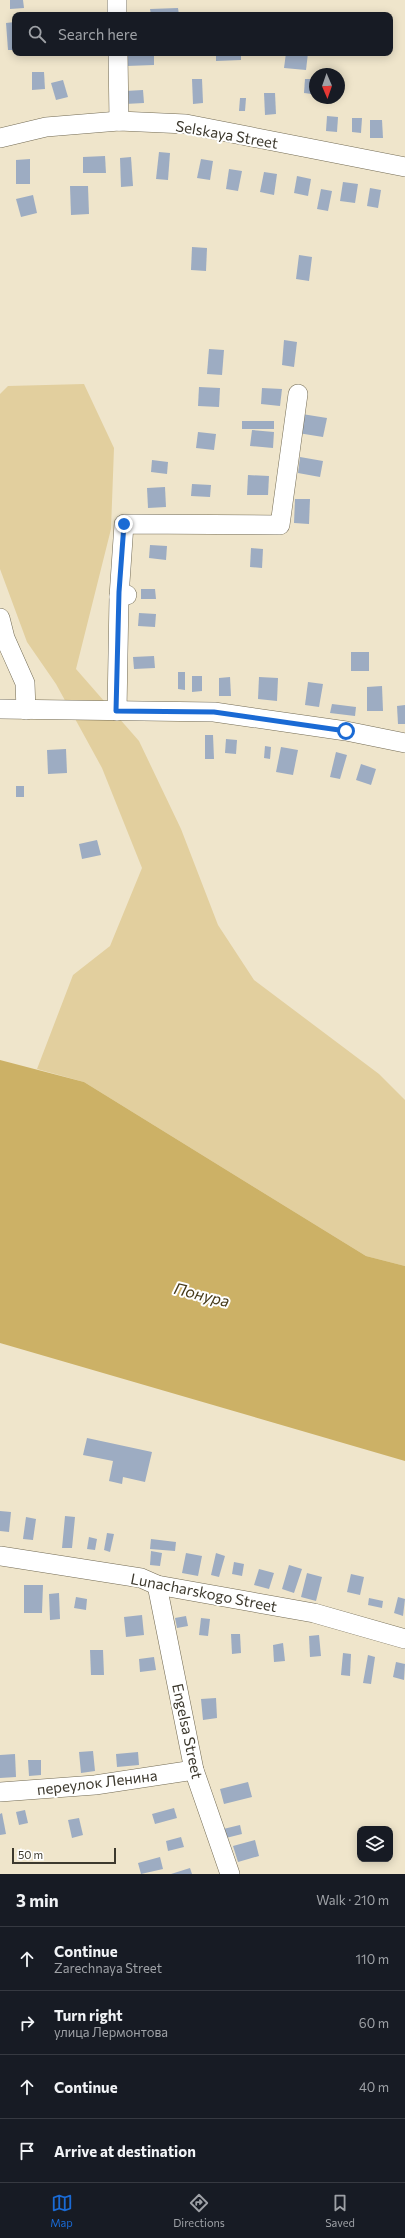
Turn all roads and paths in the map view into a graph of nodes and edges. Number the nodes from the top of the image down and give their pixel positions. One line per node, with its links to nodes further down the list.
1 (117, 0): 2 (street)
2 (117, 12)
3 (118, 56): 4 (street)
4 (119, 121): 5 (street, Selskaya Street); 6 (street, Selskaya Street)
5 (0, 138)
6 (405, 167)
7 (298, 394): 11 (street)
8 (0, 618): 10 (street)
9 (0, 709): 10 (street)
10 (26, 710): 11 (street)
11 (116, 711): 12 (street)
12 (405, 743)
13 (0, 1556): 14 (street, Lunacharskogo Street)
14 (157, 1584): 15 (street, Lunacharskogo Street); 16 (street, Engelsa Street)
15 (405, 1639)
16 (194, 1770): 17 (street, переулок Ленина); 18 (street, Engelsa Street)
17 (0, 1792)
18 (230, 1874)

